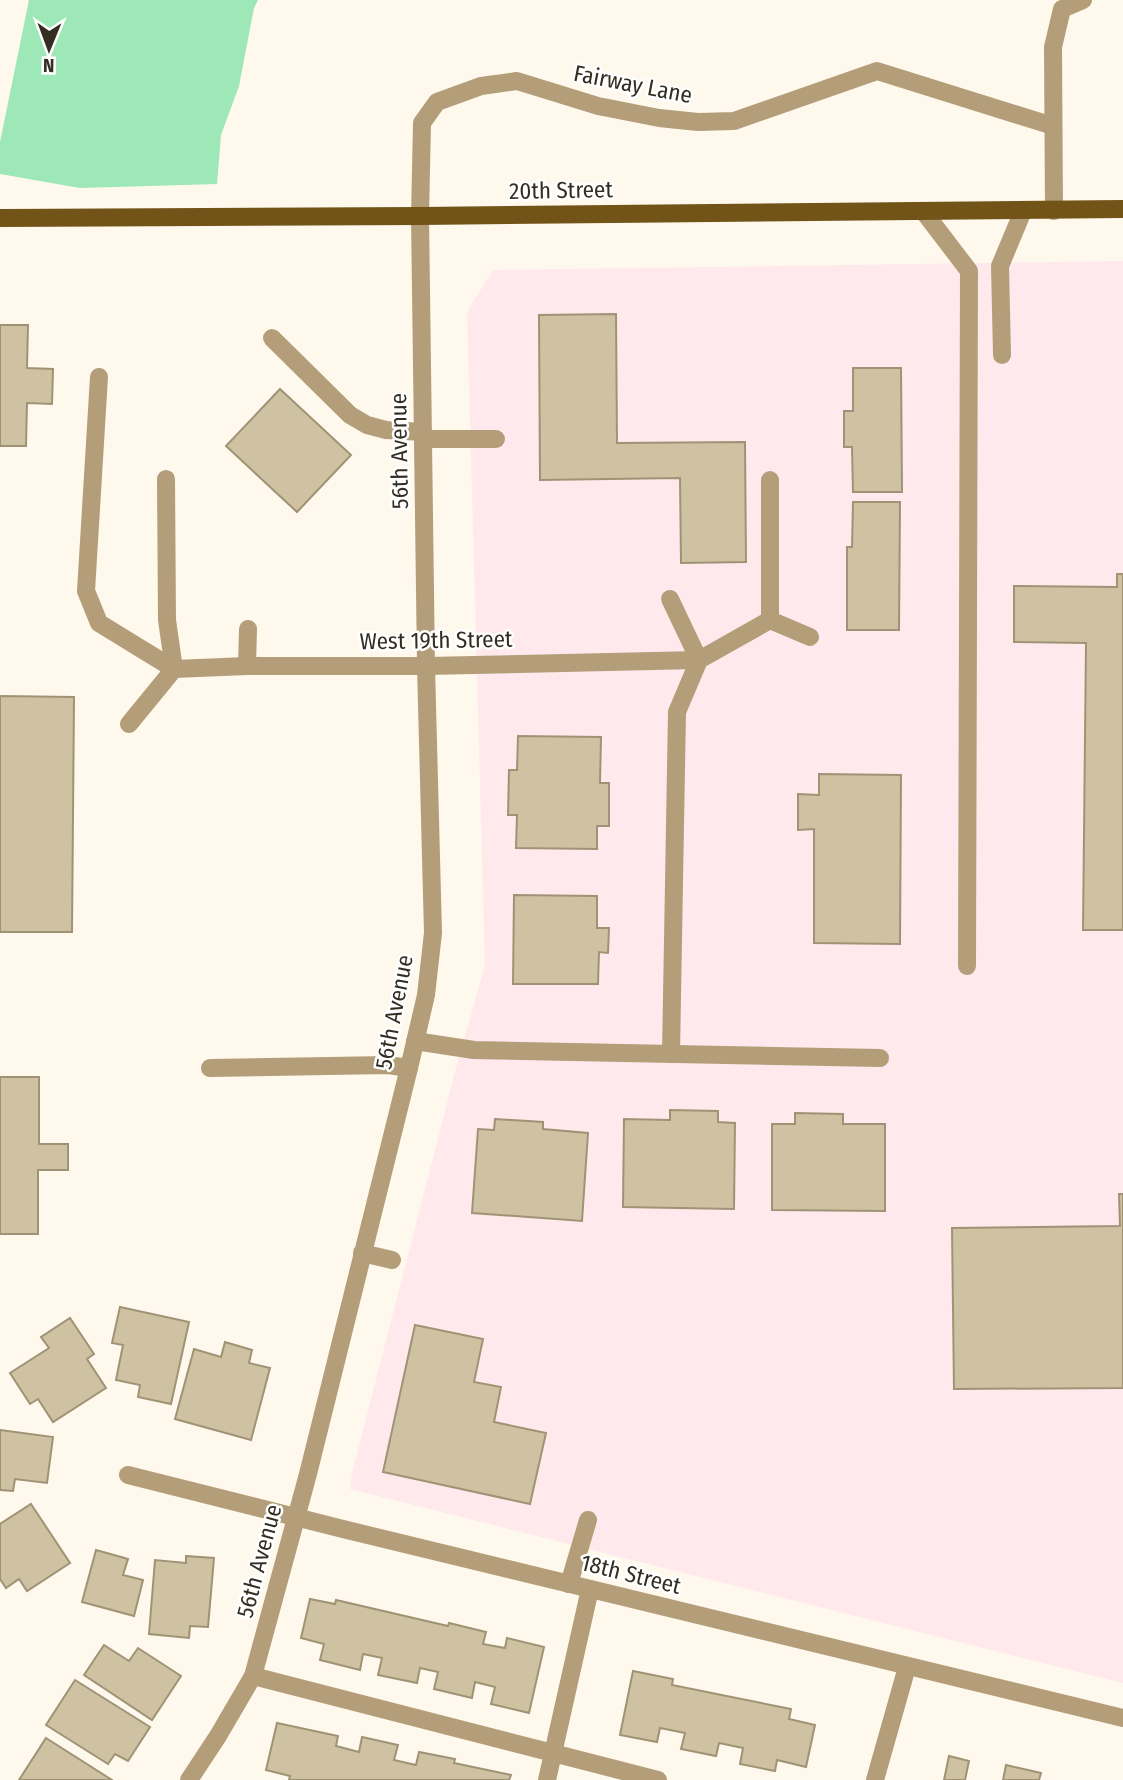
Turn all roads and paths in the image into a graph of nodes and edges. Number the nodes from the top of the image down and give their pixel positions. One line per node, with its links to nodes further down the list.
1 (1083, 0): 2 (street)
2 (1054, 126): 5 (street); 7 (street, Fairway Lane)
3 (1123, 209): 5 (main road, 20th Street)
4 (1023, 211): 5 (main road, 20th Street); 6 (main road, 20th Street); 10 (street)
5 (1054, 211)
6 (924, 212): 7 (main road, 20th Street); 25 (street)
7 (420, 216): 8 (main road, 20th Street); 12 (street, 56th Avenue)
8 (0, 218)
9 (272, 338): 12 (street)
10 (1002, 355)
11 (99, 377): 23 (street)
12 (423, 436): 13 (street); 22 (street, 56th Avenue)
13 (496, 439)
14 (166, 479): 23 (street)
15 (770, 480): 17 (street)
16 (670, 599): 20 (street)
17 (770, 620): 19 (street); 20 (street)
18 (248, 629): 21 (street)
19 (810, 636)
20 (699, 660): 22 (street, West 19th Street); 27 (street)
21 (247, 666): 22 (street, West 19th Street); 23 (street, West 19th Street)
22 (426, 666): 26 (street, 56th Avenue)
23 (174, 669): 24 (street)
24 (129, 724)
25 (967, 966)
26 (415, 1041): 27 (street); 30 (street, 56th Avenue)
27 (671, 1054): 28 (street)
28 (880, 1059)
29 (210, 1068): 30 (street)
30 (409, 1068): 31 (street, 56th Avenue)
31 (362, 1253): 32 (street); 34 (street, 56th Avenue)
32 (392, 1260)
33 (128, 1475): 34 (street, 18th Street)
34 (296, 1517): 36 (street, 18th Street); 39 (street, 56th Avenue)
35 (587, 1520): 36 (street)
36 (569, 1584): 37 (street, 18th Street)
37 (590, 1589): 38 (street, 18th Street); 41 (street)
38 (907, 1667): 40 (street, 18th Street); 45 (street)
39 (253, 1676): 41 (street); 42 (street, 56th Avenue)
40 (1123, 1718)
41 (552, 1754): 43 (street); 44 (street)
42 (189, 1780)
43 (547, 1780)
44 (658, 1780)
45 (875, 1780)

